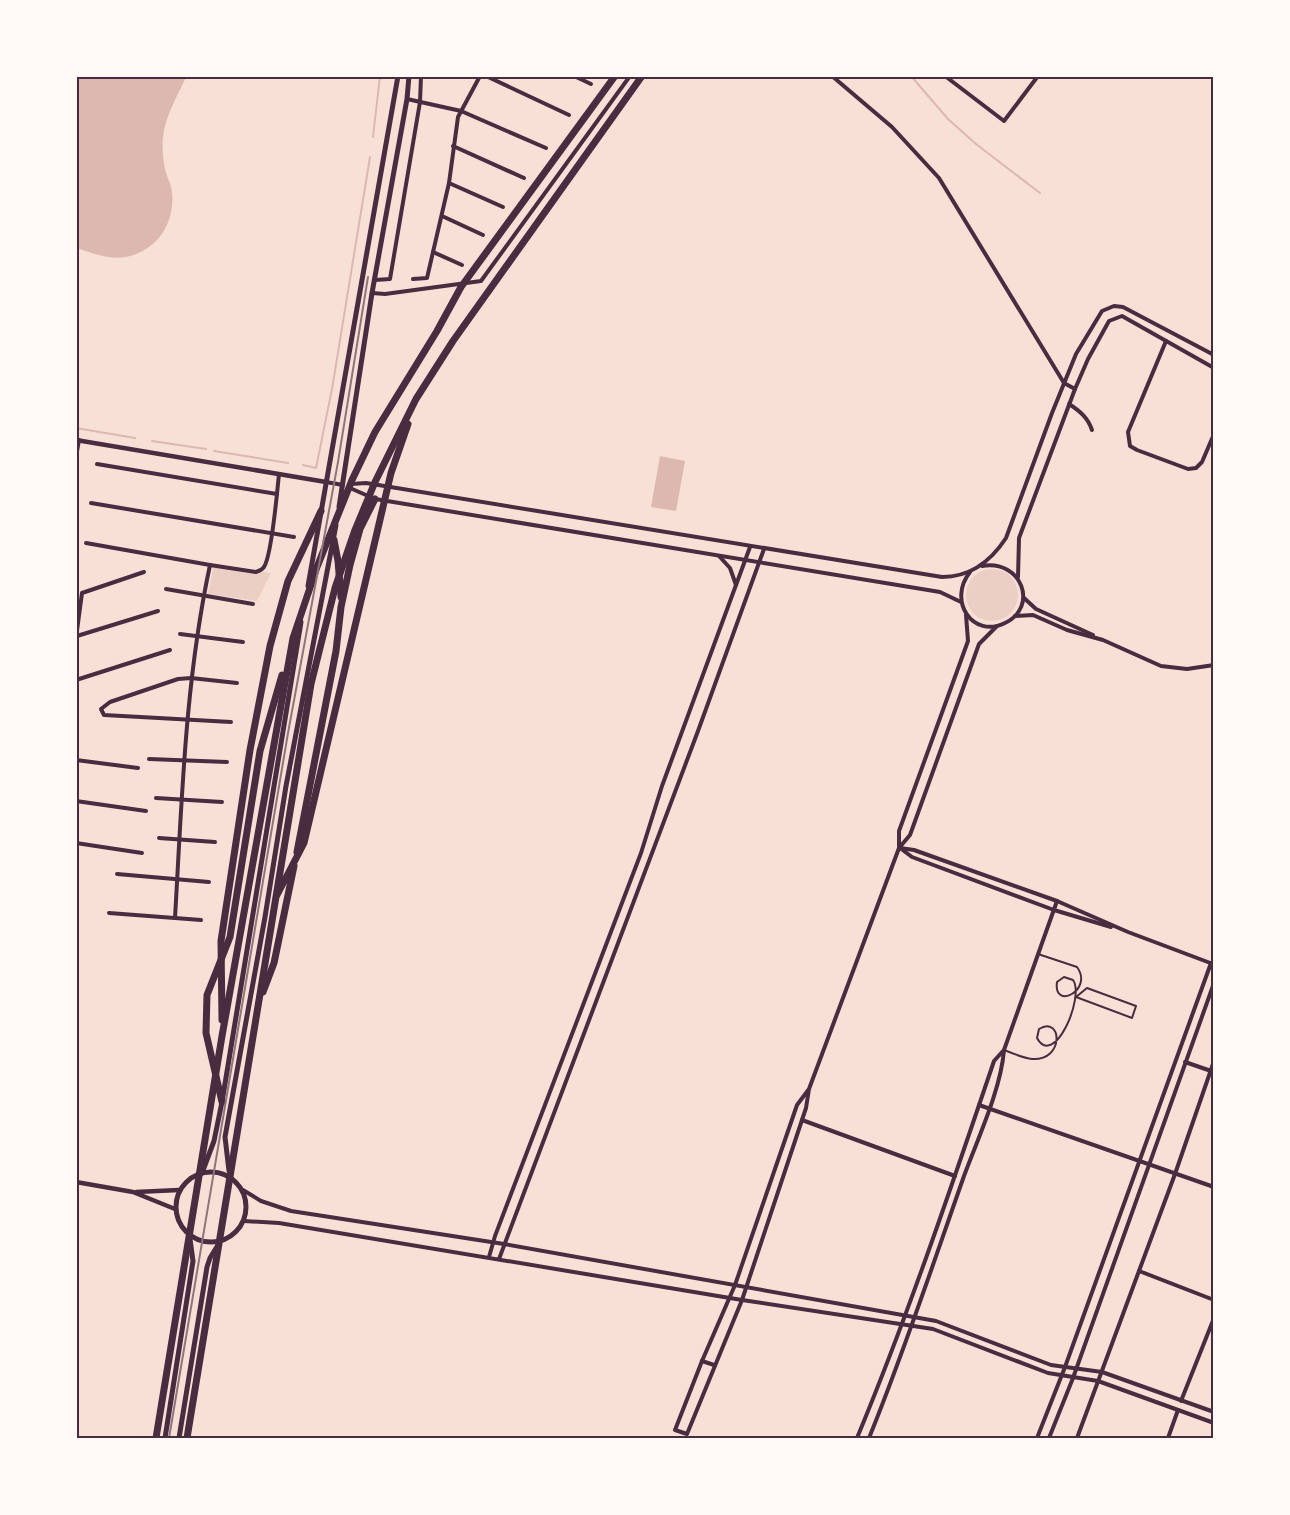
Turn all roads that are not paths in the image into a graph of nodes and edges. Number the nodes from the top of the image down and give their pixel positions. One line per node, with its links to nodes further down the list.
1 (398, 76): 45 (main road)
2 (409, 76): 14 (main road)
3 (421, 76): 15 (street)
4 (480, 76): 16 (street)
5 (486, 76): 17 (street)
6 (574, 76): 13 (street)
7 (615, 76): 79 (highway)
8 (630, 76): 29 (street)
9 (642, 76): 37 (highway)
10 (832, 76): 35 (street)
11 (945, 76): 12 (street)
12 (1038, 76)
13 (591, 84)
14 (407, 99): 15 (street); 28 (main road)
15 (420, 102): 16 (street); 28 (street)
16 (461, 111): 18 (street); 19 (street)
17 (569, 115)
18 (453, 146): 20 (street); 21 (street)
19 (546, 148)
20 (524, 178)
21 (449, 183): 22 (street); 23 (street)
22 (503, 207)
23 (442, 216): 24 (street); 25 (street)
24 (483, 235)
25 (433, 252): 26 (street); 27 (street)
26 (462, 265)
27 (413, 279)
28 (375, 280): 29 (main road)
29 (372, 293): 46 (main road)
30 (1114, 306): 31 (street); 33 (street); 35 (street)
31 (1115, 317): 32 (street); 36 (street)
32 (1166, 341): 34 (street); 40 (street)
33 (1214, 356)
34 (1214, 368)
35 (1064, 383): 36 (street); 61 (street)
36 (1075, 389): 38 (street)
37 (416, 399): 111 (highway); 119 (highway)
38 (1069, 404): 39 (street); 64 (street)
39 (1092, 430)
40 (1214, 434)
41 (78, 440): 42 (street); 44 (street)
42 (76, 457)
43 (97, 464): 47 (street)
44 (279, 474): 45 (street); 47 (street)
45 (326, 482): 46 (street); 50 (main road)
46 (342, 485): 48 (street); 53 (main road); 55 (street)
47 (276, 494): 51 (street)
48 (375, 499): 57 (street); 71 (highway)
49 (91, 503): 51 (street)
50 (321, 512): 120 (highway); 126 (main road)
51 (272, 532): 52 (street); 60 (street)
52 (294, 537)
53 (334, 540): 71 (highway); 111 (main road)
54 (86, 543): 60 (street)
55 (750, 547): 56 (street); 58 (street)
56 (764, 549): 59 (street); 63 (street)
57 (719, 555): 58 (street); 65 (street)
58 (746, 560): 59 (street); 65 (street)
59 (760, 562): 69 (street); 151 (street)
60 (210, 565): 67 (street)
61 (980, 566): 63 (street); 64 (street)
62 (144, 572): 78 (street)
63 (970, 572): 69 (street)
64 (1018, 577): 68 (street)
65 (736, 587): 150 (street)
66 (166, 590): 67 (street)
67 (203, 597): 70 (street); 77 (street)
68 (1023, 597): 74 (street); 80 (street)
69 (960, 602): 73 (street)
70 (253, 604)
71 (341, 607): 119 (highway)
72 (158, 611): 78 (street)
73 (966, 615): 75 (street); 103 (street)
74 (1015, 616): 75 (street); 80 (street)
75 (997, 626): 103 (street)
76 (180, 634): 77 (street)
77 (197, 636): 81 (street); 84 (street)
78 (77, 637)
79 (293, 638): 120 (highway); 126 (highway)
80 (1103, 640): 83 (street)
81 (243, 642)
82 (170, 650): 85 (street)
83 (1214, 665)
84 (190, 678): 86 (street); 87 (street); 87 (street)
85 (76, 680)
86 (237, 683)
87 (186, 721): 88 (street); 91 (street)
88 (231, 722)
89 (149, 759): 91 (street)
90 (76, 760): 93 (street)
91 (183, 760): 92 (street); 95 (street)
92 (228, 762)
93 (138, 768)
94 (156, 798): 95 (street)
95 (180, 800): 97 (street); 100 (street)
96 (76, 801): 98 (street)
97 (222, 802)
98 (146, 812)
99 (159, 838): 100 (street)
100 (178, 840): 101 (street); 106 (street)
101 (215, 842)
102 (76, 843): 104 (street)
103 (899, 848): 108 (street); 109 (street); 125 (street)
104 (142, 853)
105 (117, 874): 106 (street)
106 (177, 879): 107 (street); 112 (street)
107 (209, 882)
108 (1057, 901): 109 (street); 114 (street)
109 (1053, 910): 114 (street); 115 (street)
110 (109, 913): 112 (street)
111 (265, 917): 136 (main road)
112 (175, 918): 113 (street)
113 (201, 920)
114 (1128, 932): 116 (street)
115 (1038, 954): 118 (lane); 121 (street)
116 (1212, 963): 131 (street)
117 (1214, 983): 123 (street)
118 (1076, 997): 118 (lane); 121 (lane)
119 (258, 1002): 184 (highway)
120 (222, 1036): 181 (highway)
121 (1004, 1050): 127 (street); 128 (street)
122 (1214, 1061): 124 (street)
123 (1185, 1062): 124 (street); 132 (street)
124 (1212, 1072): 134 (street)
125 (809, 1089): 129 (street); 130 (street)
126 (222, 1102): 133 (main road)
127 (979, 1105): 128 (street); 135 (street)
128 (989, 1108): 131 (street); 161 (street)
129 (792, 1116): 130 (lane); 139 (street)
130 (802, 1120): 135 (street); 142 (street)
131 (1140, 1161): 132 (street); 146 (street)
132 (1149, 1164): 134 (street); 148 (street)
133 (202, 1173): 136 (main road); 140 (main road)
134 (1175, 1174): 138 (street); 154 (street)
135 (955, 1176): 160 (street)
136 (230, 1177): 141 (main road)
137 (76, 1182): 143 (street)
138 (1214, 1187)
139 (769, 1188): 142 (street); 155 (street)
140 (179, 1190): 143 (street); 144 (main road)
141 (243, 1190): 145 (main road); 150 (street)
142 (779, 1191): 156 (street)
143 (133, 1192): 144 (street)
144 (176, 1209): 147 (main road)
145 (244, 1221): 149 (main road); 152 (street)
146 (1113, 1234): 148 (street); 169 (street)
147 (190, 1236): 149 (main road); 182 (main road)
148 (1122, 1238): 170 (street)
149 (221, 1241): 183 (main road)
150 (492, 1243): 151 (street); 152 (street)
151 (504, 1245): 153 (street); 155 (street)
152 (489, 1257): 153 (street)
153 (499, 1259): 157 (street)
154 (1139, 1271): 159 (street); 171 (street)
155 (735, 1285): 156 (street); 157 (street)
156 (747, 1288): 158 (street); 160 (street)
157 (730, 1298): 158 (street); 165 (street)
158 (742, 1300): 163 (street); 167 (street)
159 (1214, 1300)
160 (904, 1314): 161 (street); 163 (street)
161 (916, 1317): 164 (street); 169 (street)
162 (1214, 1318): 175 (street)
163 (900, 1324): 164 (street); 166 (street)
164 (911, 1326): 168 (street); 172 (street)
165 (702, 1361): 167 (street); 167 (street)
166 (888, 1363): 168 (street); 179 (street)
167 (714, 1365)
168 (897, 1365): 180 (street)
169 (1065, 1368): 170 (street); 172 (street)
170 (1075, 1369): 171 (street); 173 (street)
171 (1102, 1372): 174 (street); 175 (street)
172 (1062, 1376): 173 (street); 186 (street)
173 (1072, 1378): 174 (street); 187 (street)
174 (1098, 1381): 176 (street); 188 (street)
175 (1181, 1401): 177 (street)
176 (1178, 1410): 178 (street); 189 (street)
177 (1214, 1412)
178 (1214, 1423)
179 (863, 1424): 180 (street); 185 (street)
180 (870, 1436)
181 (156, 1438)
182 (165, 1438)
183 (179, 1438)
184 (187, 1438)
185 (857, 1438)
186 (1037, 1438)
187 (1049, 1438)
188 (1077, 1438)
189 (1168, 1438)

